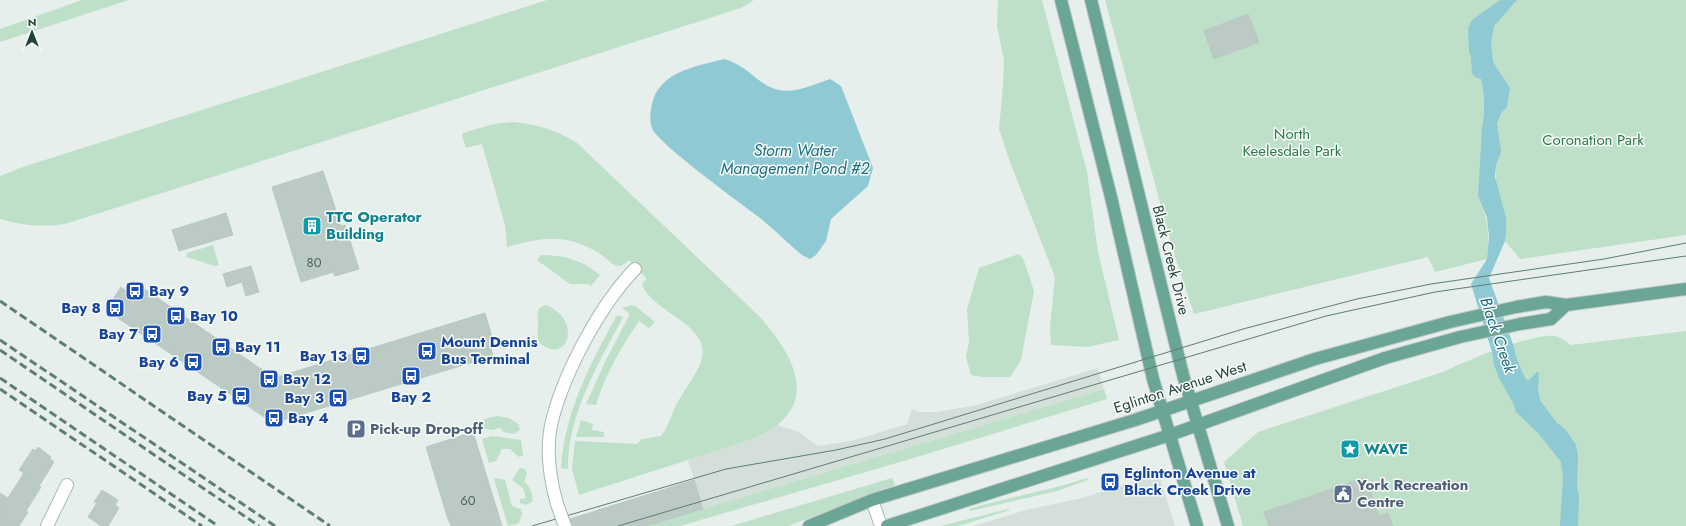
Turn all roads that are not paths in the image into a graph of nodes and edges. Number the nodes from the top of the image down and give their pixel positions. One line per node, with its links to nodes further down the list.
1 (1061, 0): 7 (main road)
2 (1091, 0): 6 (main road, Black Creek Drive)
3 (635, 269): 13 (street, bridge)
4 (1686, 289): 5 (main road, Eglinton Avenue West)
5 (1566, 305): 6 (main road, Eglinton Avenue West); 8 (main road)
6 (1190, 401): 7 (main road, Eglinton Avenue West); 8 (main road, Black Creek Drive)
7 (1162, 411): 9 (main road); 11 (main road, Eglinton Avenue West)
8 (1197, 426): 9 (main road); 18 (main road, Black Creek Drive)
9 (1170, 435): 16 (main road); 17 (main road)
10 (67, 485): 12 (street)
11 (872, 500): 14 (main road, Eglinton Avenue West); 15 (street)
12 (47, 526)
13 (565, 526)
14 (809, 526)
15 (881, 526)
16 (887, 526)
17 (1197, 526)
18 (1228, 526)

